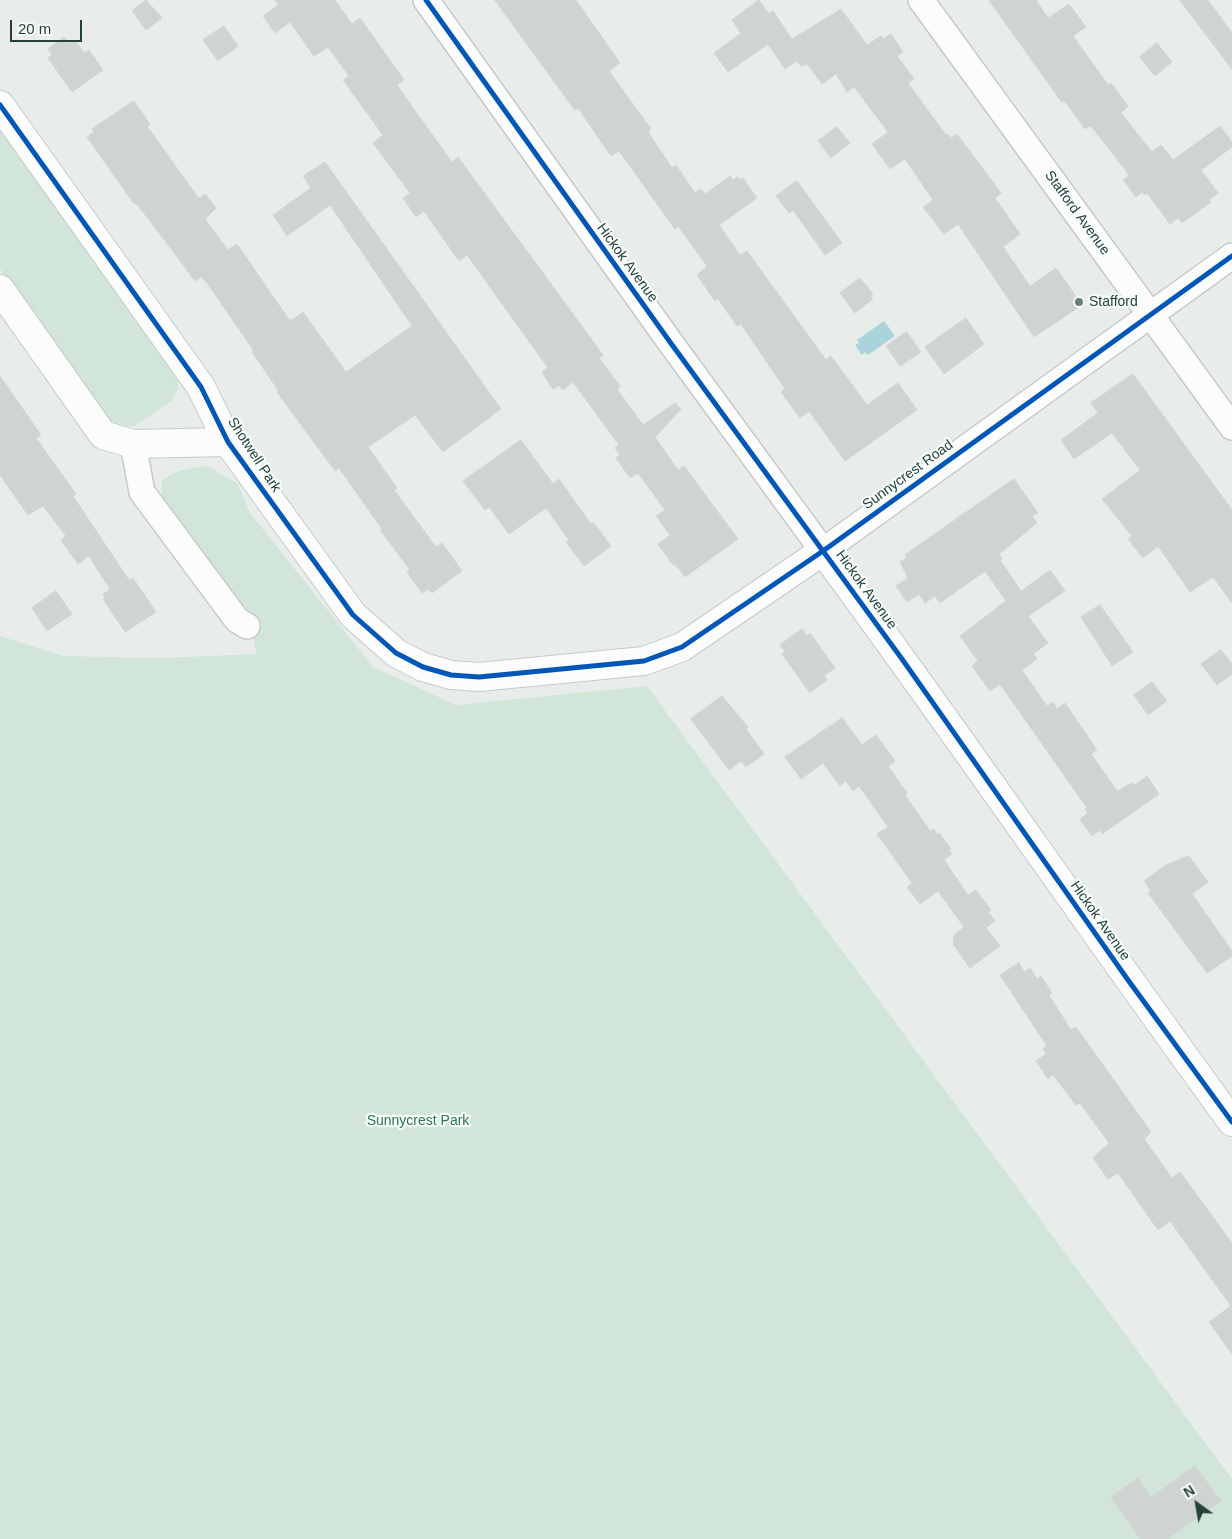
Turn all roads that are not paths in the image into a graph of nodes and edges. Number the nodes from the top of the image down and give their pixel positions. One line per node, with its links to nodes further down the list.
1 (426, 0): 10 (street, Hickok Avenue)
2 (921, 0): 6 (street, Stafford Avenue)
3 (0, 105): 8 (street, Shotwell Park)
4 (1232, 256): 6 (street, Sunnycrest Road)
5 (0, 289): 9 (street, Shotwell Park)
6 (1150, 314): 7 (street, Stafford Avenue); 10 (street, Sunnycrest Road)
7 (1232, 428)
8 (228, 442): 9 (street, Shotwell Park); 12 (street, Shotwell Park)
9 (133, 444): 11 (street)
10 (823, 551): 12 (street, Sunnycrest Road); 13 (street, Hickok Avenue)
11 (247, 626)
12 (578, 669)
13 (1232, 1122)

